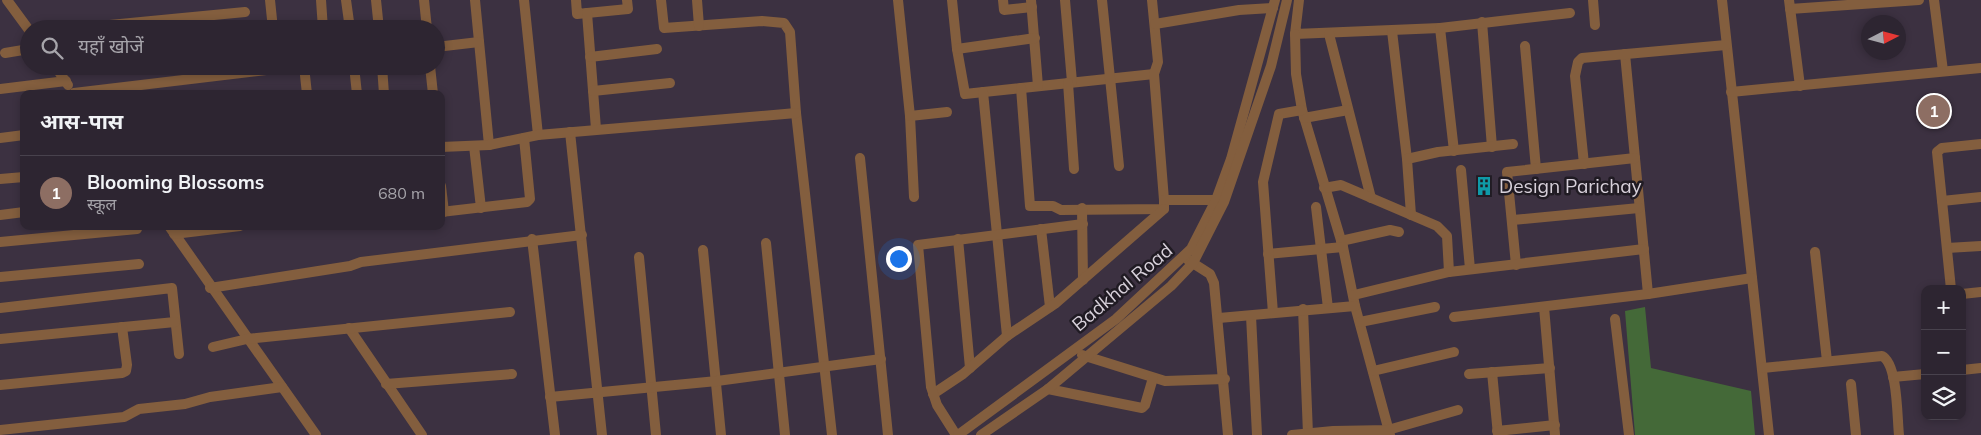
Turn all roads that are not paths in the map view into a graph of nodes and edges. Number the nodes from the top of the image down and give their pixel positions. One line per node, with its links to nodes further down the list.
1 (7, 0): 32 (street)
2 (270, 0): 34 (street)
3 (321, 0): 35 (street)
4 (346, 0): 36 (street)
5 (376, 0): 37 (street)
6 (424, 0): 38 (street)
7 (475, 0): 48 (street)
8 (524, 0): 91 (street)
9 (576, 0): 30 (street)
10 (627, 0): 30 (street)
11 (661, 0): 42 (street)
12 (697, 0): 42 (street)
13 (898, 0): 88 (street)
14 (952, 0): 53 (street)
15 (1003, 0): 26 (street)
16 (1065, 0): 69 (street)
17 (1102, 0): 67 (street)
18 (1152, 0): 40 (street)
19 (1287, 0): 149 (street, Badkhal Road)
20 (1299, 0): 45 (street)
21 (1593, 0): 41 (street)
22 (1722, 0): 49 (street)
23 (1918, 0): 25 (street)
24 (1934, 0): 59 (street)
25 (1863, 2): 28 (street)
26 (1032, 3): 47 (street)
27 (1274, 4): 40 (street); 116 (street, Badkhal Road)
28 (1789, 5): 72 (street)
29 (245, 12): 33 (street)
30 (587, 13): 57 (street)
31 (1570, 13): 39 (street)
32 (22, 20)
33 (162, 20)
34 (272, 20)
35 (322, 20)
36 (349, 20)
37 (378, 20)
38 (426, 20)
39 (1482, 22): 43 (street); 100 (street)
40 (1155, 24): 60 (street)
41 (1595, 25)
42 (699, 26): 85 (street)
43 (1440, 28): 44 (street); 101 (street)
44 (1392, 31): 46 (street); 104 (street)
45 (1295, 34): 46 (street); 87 (street)
46 (1328, 34): 84 (street)
47 (1035, 38): 53 (street); 71 (street)
48 (479, 42): 50 (street); 97 (street)
49 (1726, 45): 56 (street); 83 (street)
50 (445, 46)
51 (1525, 46): 107 (street)
52 (657, 49): 57 (street)
53 (957, 49): 82 (street)
54 (20, 50): 55 (street)
55 (5, 53)
56 (1625, 54): 103 (street); 105 (street)
57 (590, 57): 81 (street)
58 (1981, 68): 59 (street)
59 (1942, 71): 72 (street)
60 (1154, 74): 67 (street); 118 (street)
61 (62, 75): 68 (street)
62 (229, 75): 76 (street)
63 (304, 75): 77 (street)
64 (355, 75): 78 (street)
65 (383, 75): 79 (street)
66 (431, 75): 80 (street)
67 (1110, 78): 69 (street); 106 (street)
68 (66, 81): 74 (street); 75 (street)
69 (1070, 82): 71 (street); 108 (street)
70 (670, 83): 81 (street)
71 (1038, 86): 73 (street)
72 (1800, 86): 83 (street)
73 (1021, 88): 82 (street); 121 (street)
74 (0, 89)
75 (72, 90)
76 (107, 90)
77 (306, 90)
78 (357, 90)
79 (384, 90)
80 (433, 90)
81 (593, 92): 89 (street)
82 (983, 92): 134 (street)
83 (1731, 92): 155 (street)
84 (1348, 110): 87 (street); 115 (street)
85 (796, 112): 89 (street); 189 (street)
86 (947, 112): 88 (street)
87 (1303, 114): 112 (street); 146 (street)
88 (910, 116): 113 (street)
89 (596, 129): 90 (street)
90 (570, 132): 91 (street); 133 (street)
91 (538, 135): 94 (street)
92 (20, 136): 93 (street)
93 (0, 138)
94 (524, 138): 97 (street); 120 (street)
95 (1513, 144): 100 (street)
96 (1981, 144): 117 (street)
97 (489, 145): 98 (street)
98 (474, 146): 99 (street); 120 (street)
99 (445, 147)
100 (1492, 147): 101 (street)
101 (1454, 151): 104 (street)
102 (860, 158): 187 (street)
103 (1635, 158): 105 (street); 122 (street)
104 (1408, 159): 126 (street)
105 (1584, 164): 107 (street)
106 (1119, 166)
107 (1536, 169): 127 (street)
108 (1074, 170)
109 (1461, 170): 152 (street)
110 (20, 177): 111 (street)
111 (0, 179)
112 (1324, 188): 115 (street); 139 (street)
113 (914, 197)
114 (1981, 197): 117 (street)
115 (1371, 198): 126 (street)
116 (1216, 200): 118 (street); 148 (street, Badkhal Road)
117 (1942, 201): 142 (street)
118 (1164, 205): 121 (street); 156 (street)
119 (1316, 207): 143 (street)
120 (481, 208): 124 (street)
121 (1082, 208): 128 (street)
122 (1639, 208): 127 (street); 141 (street)
123 (20, 212): 125 (street)
124 (445, 212)
125 (0, 215)
126 (1411, 215): 153 (street)
127 (1513, 220): 151 (street)
128 (1083, 224): 129 (street); 156 (street)
129 (1040, 229): 134 (street); 163 (street)
130 (126, 230): 137 (street)
131 (171, 230): 158 (street)
132 (1399, 232): 139 (street)
133 (582, 234): 135 (street); 211 (street)
134 (997, 234): 136 (street); 179 (street)
135 (532, 239): 158 (street); 213 (street)
136 (958, 239): 190 (street); 212 (street)
137 (0, 242)
138 (766, 243): 195 (street)
139 (1342, 244): 143 (street); 162 (street)
140 (1981, 246): 142 (street)
141 (1644, 248): 151 (street); 160 (street)
142 (1947, 248): 157 (street)
143 (1321, 249): 146 (street); 167 (street)
144 (703, 250): 204 (street)
145 (1815, 252): 188 (street)
146 (1268, 254): 170 (street)
147 (639, 257): 209 (street)
148 (1184, 257): 149 (street); 183 (street, Badkhal Road)
149 (1193, 263): 173 (street); 186 (street, Badkhal Road)
150 (139, 264): 154 (street)
151 (1516, 266): 152 (street)
152 (1470, 269): 153 (street)
153 (1449, 272): 162 (street)
154 (0, 277)
155 (1752, 278): 160 (street); 192 (street)
156 (1083, 280): 163 (street)
157 (1951, 285)
158 (210, 288): 181 (street)
159 (1981, 292): 161 (street)
160 (1648, 294): 165 (street)
161 (1966, 294)
162 (1355, 300): 167 (street); 176 (street)
163 (1050, 307): 179 (street)
164 (1435, 307): 176 (street)
165 (1544, 307): 172 (street); 191 (street)
166 (0, 308): 175 (street)
167 (1328, 308): 168 (street)
168 (1302, 310): 170 (street); 220 (street)
169 (510, 312): 178 (street)
170 (1273, 313): 171 (street)
171 (1251, 316): 173 (street); 233 (street)
172 (1454, 317)
173 (1219, 318): 203 (street)
174 (1615, 319): 235 (street)
175 (175, 322): 177 (street); 185 (street)
176 (1360, 322): 196 (street)
177 (122, 327): 180 (street); 207 (street)
178 (349, 328): 181 (street); 205 (street)
179 (1007, 336): 190 (street)
180 (0, 339)
181 (247, 339): 182 (street); 208 (street)
182 (213, 346)
183 (1072, 351): 186 (street); 230 (street, Badkhal Road)
184 (1454, 352): 196 (street)
185 (179, 354)
186 (1087, 356): 202 (street); 210 (street, Badkhal Road)
187 (881, 359): 189 (street); 229 (street)
188 (1827, 361): 192 (street); 201 (street)
189 (825, 366): 195 (street); 228 (street)
190 (970, 368): 212 (street)
191 (1550, 368): 197 (street); 216 (street)
192 (1763, 368): 236 (street)
193 (1981, 368): 194 (street)
194 (1966, 370)
195 (779, 371): 204 (street); 227 (street)
196 (1373, 371): 217 (street)
197 (1492, 372): 199 (street); 219 (street)
198 (512, 374): 205 (street)
199 (1469, 374)
200 (1921, 374): 201 (street)
201 (1893, 377): 238 (street)
202 (1153, 378): 203 (street); 210 (street)
203 (1225, 379): 232 (street)
204 (717, 381): 209 (street); 226 (street)
205 (386, 384): 222 (street)
206 (1850, 384): 237 (street)
207 (0, 385)
208 (282, 387): 215 (street); 221 (street)
209 (652, 388): 211 (street); 225 (street)
210 (1048, 389): 231 (street, Badkhal Road)
211 (598, 394): 213 (street); 224 (street)
212 (933, 394): 230 (street)
213 (550, 397): 223 (street)
214 (1458, 410): 217 (street)
215 (0, 430)
216 (1555, 430): 219 (street)
217 (1389, 432): 218 (street)
218 (1333, 433): 220 (street)
219 (1497, 433)
220 (1308, 434): 234 (street)
221 (316, 435)
222 (422, 435)
223 (555, 435)
224 (602, 435)
225 (656, 435)
226 (721, 435)
227 (785, 435)
228 (832, 435)
229 (888, 435)
230 (957, 435)
231 (981, 435)
232 (1228, 435)
233 (1257, 435)
234 (1292, 435)
235 (1629, 435)
236 (1769, 435)
237 (1856, 435)
238 (1899, 435)

